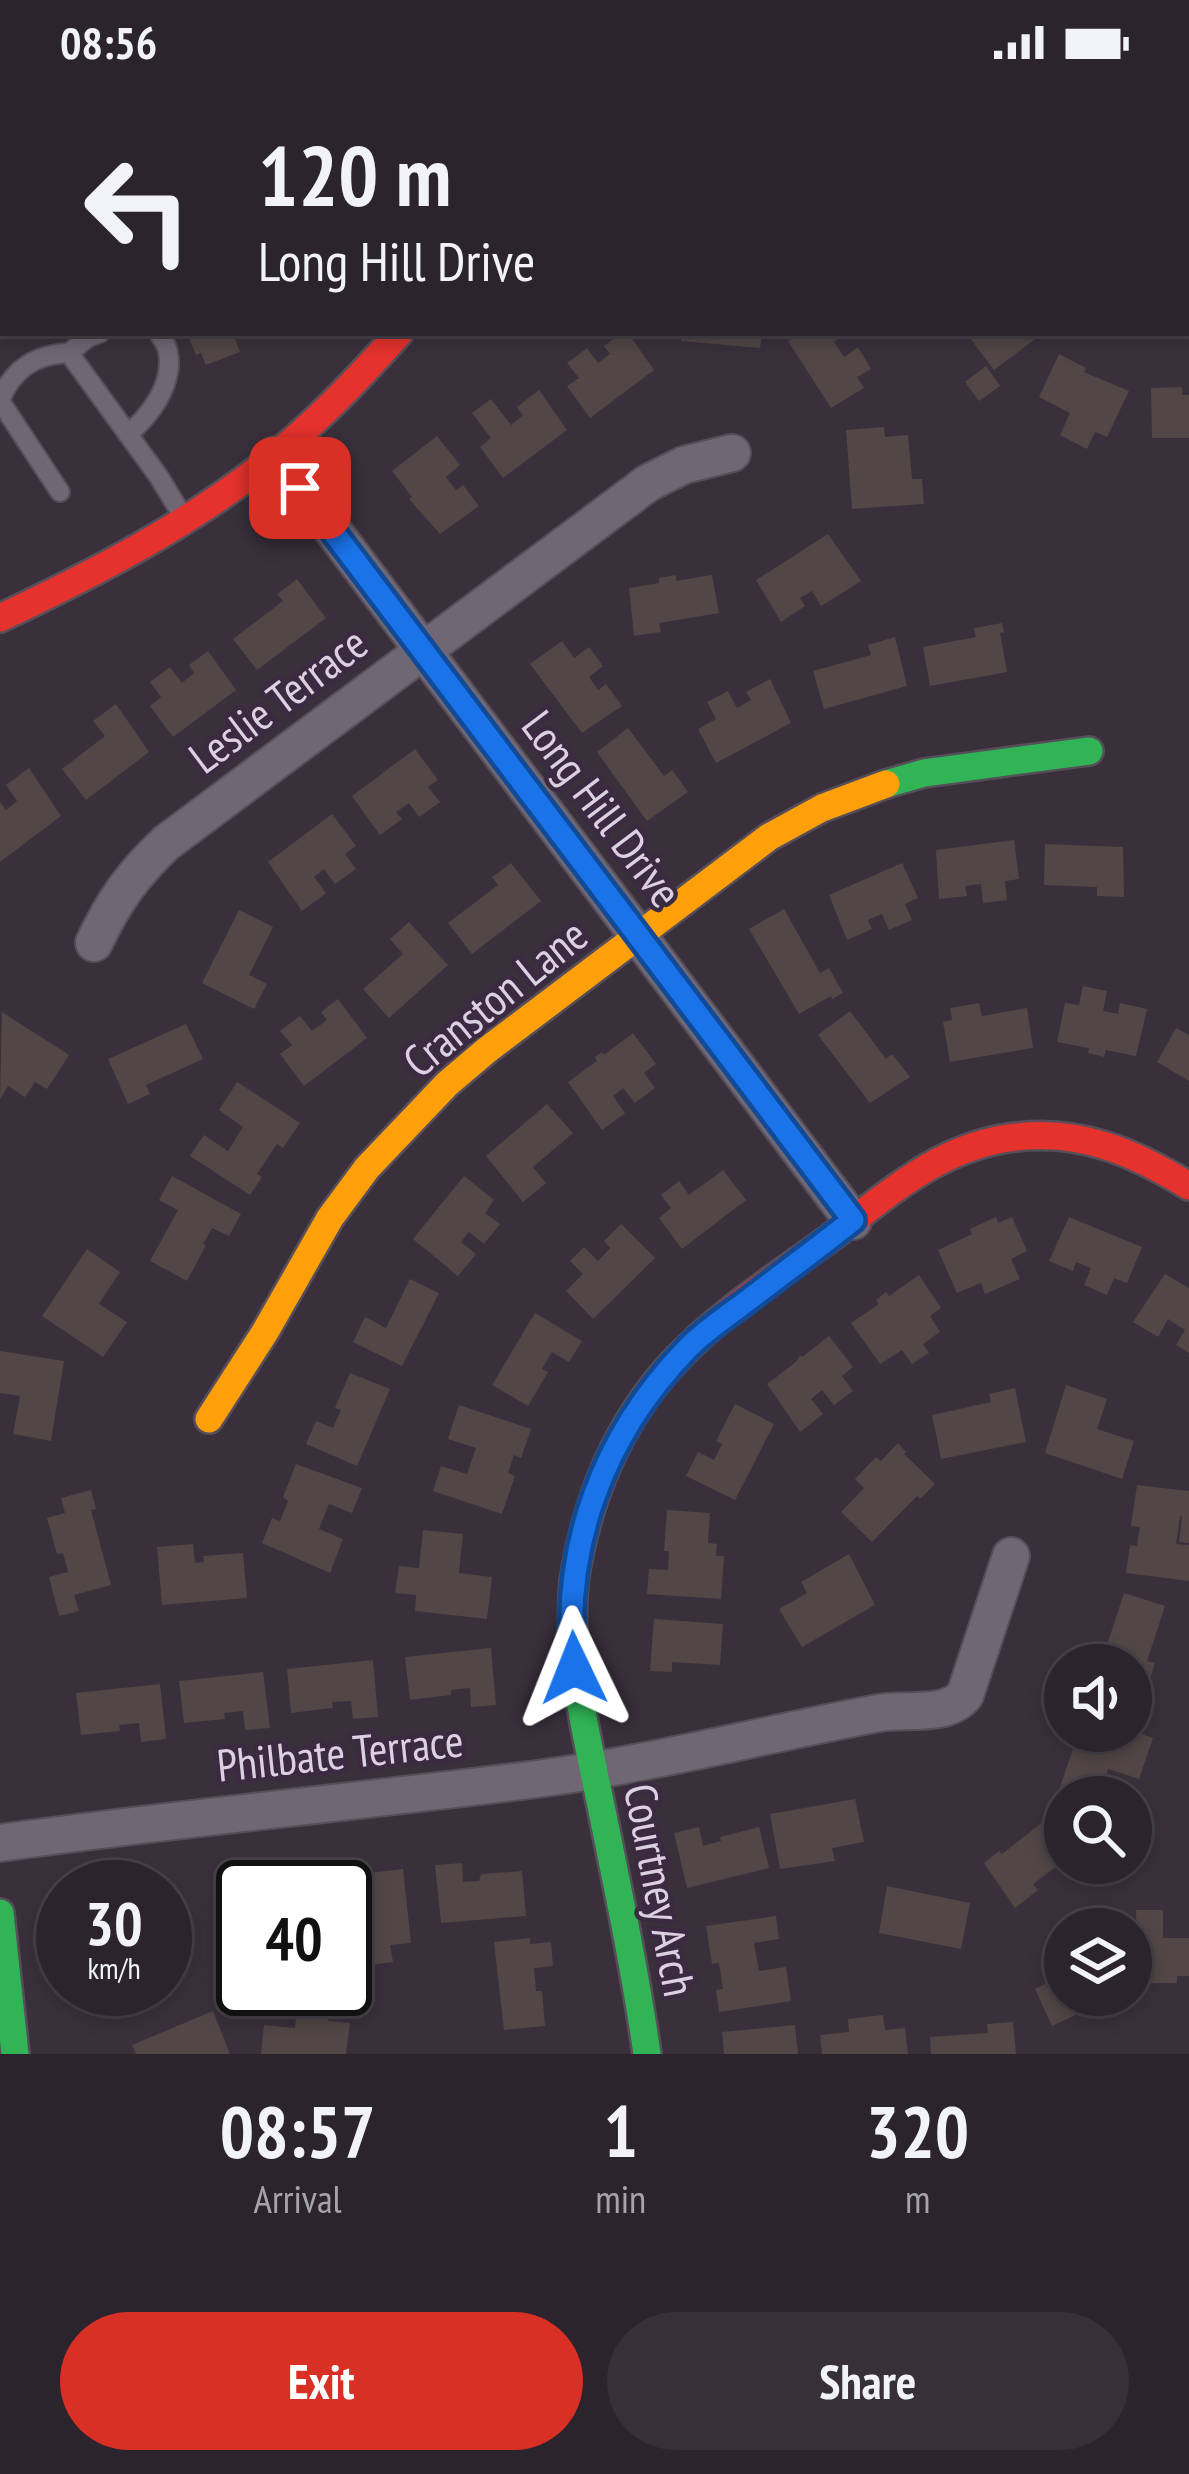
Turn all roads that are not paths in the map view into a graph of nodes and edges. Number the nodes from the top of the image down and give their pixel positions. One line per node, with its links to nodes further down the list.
1 (92, 336): 4 (lane)
2 (160, 336): 6 (lane)
3 (396, 336): 8 (street)
4 (69, 353): 5 (lane); 6 (lane)
5 (0, 401): 9 (lane)
6 (128, 434): 10 (lane)
7 (732, 453): 12 (street, Leslie Terrace)
8 (275, 455): 10 (street); 12 (street, Long Hill Drive)
9 (60, 492)
10 (185, 520): 11 (street)
11 (0, 618)
12 (423, 652): 14 (street, Long Hill Drive); 15 (street, Leslie Terrace)
13 (1089, 751): 14 (street, Cranston Lane)
14 (638, 937): 17 (street, Long Hill Drive); 18 (street, Cranston Lane)
15 (94, 943)
16 (1189, 1186): 17 (street, Courtney Arch)
17 (853, 1220): 20 (street, Courtney Arch)
18 (209, 1419)
19 (1011, 1556): 20 (street, Philbate Terrace)
20 (593, 1770): 21 (street, Philbate Terrace); 24 (street, Courtney Arch)
21 (0, 1843)
22 (0, 1913): 23 (street)
23 (15, 2054)
24 (647, 2054)

